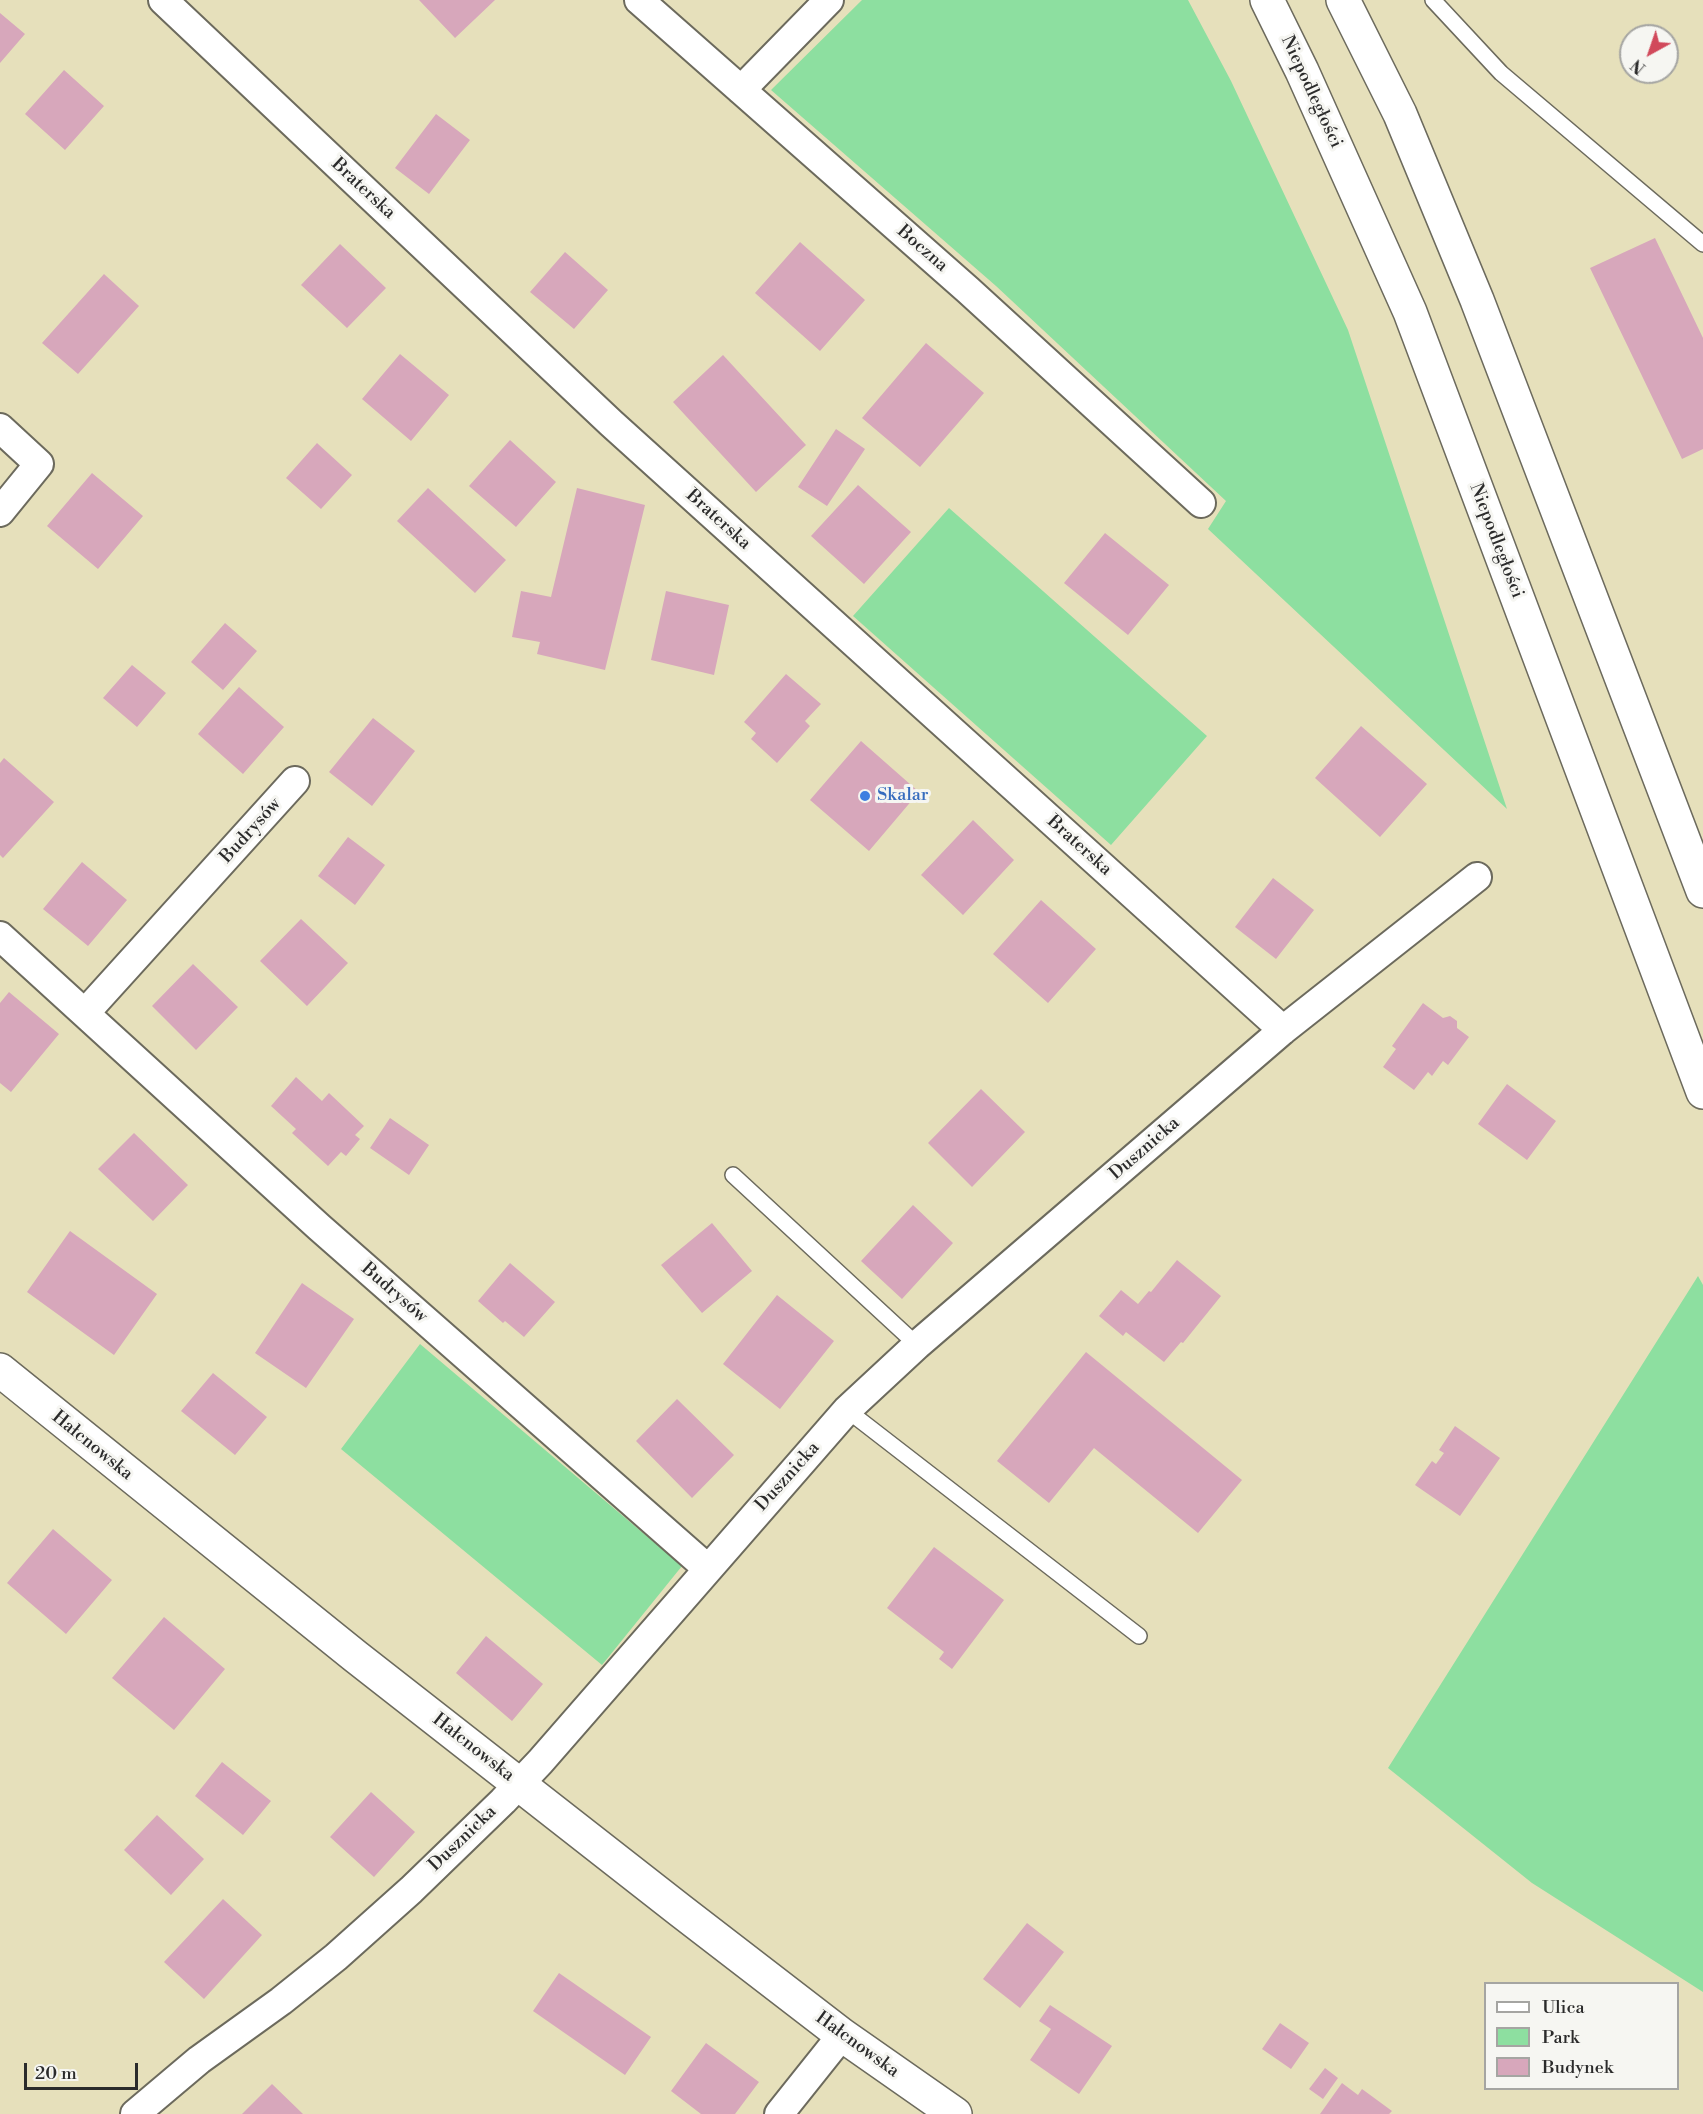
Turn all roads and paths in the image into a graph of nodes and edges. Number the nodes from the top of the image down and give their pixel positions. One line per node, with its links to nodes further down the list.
1 (163, 0): 17 (street, Braterska)
2 (639, 0): 7 (street, Boczna)
3 (829, 0): 7 (street)
4 (1267, 0): 18 (main road, Niepodległości)
5 (1343, 0): 14 (main road)
6 (1434, 0): 8 (lane)
7 (741, 90): 10 (street, Boczna)
8 (1703, 244)
9 (0, 428): 11 (street)
10 (1201, 503)
11 (0, 512)
12 (295, 781): 16 (street, Budrysów)
13 (1477, 877): 17 (street, Dusznicka)
14 (1703, 891)
15 (0, 936): 16 (street, Budrysów)
16 (85, 1013): 23 (street, Budrysów)
17 (1283, 1030): 20 (street, Dusznicka)
18 (1703, 1092)
19 (733, 1175): 20 (lane)
20 (917, 1345): 22 (street, Dusznicka)
21 (0, 1370): 25 (main road, Hałcnowska)
22 (848, 1410): 23 (street, Dusznicka); 24 (lane)
23 (707, 1569): 25 (street, Dusznicka)
24 (1138, 1636)
25 (519, 1784): 26 (main road, Hałcnowska); 27 (street, Dusznicka)
26 (842, 2035): 28 (street); 29 (main road, Hałcnowska)
27 (135, 2114)
28 (779, 2114)
29 (954, 2114)

